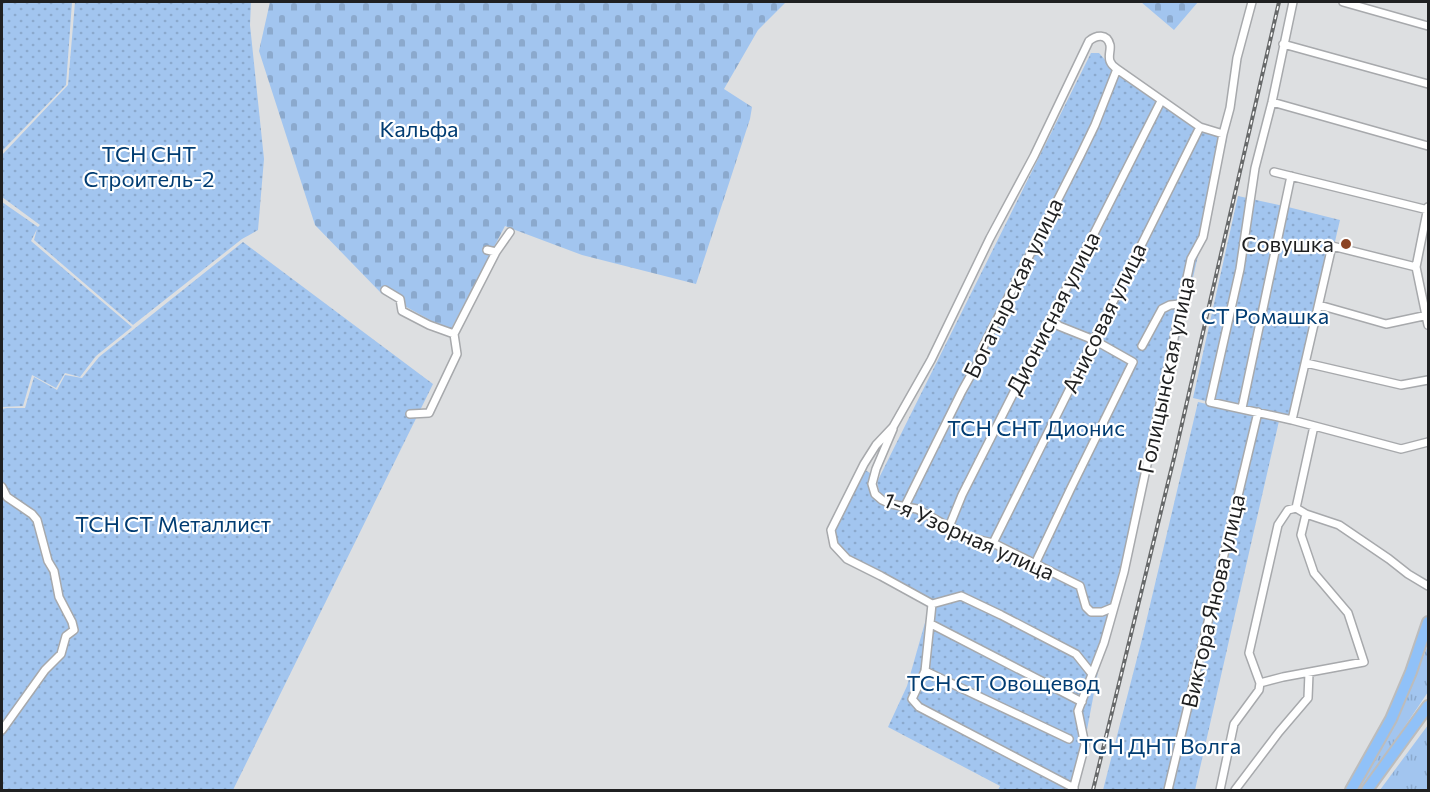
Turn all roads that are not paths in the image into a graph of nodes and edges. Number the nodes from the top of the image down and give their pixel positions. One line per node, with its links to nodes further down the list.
1 (1252, 2): 11 (street, Голицынская улица)
2 (1293, 2): 5 (street)
3 (1343, 2): 4 (street)
4 (1428, 26)
5 (1283, 44): 7 (street); 9 (street)
6 (1117, 69): 8 (street); 35 (street); 39 (street, Богатырская улица)
7 (1428, 84)
8 (1161, 100): 10 (street); 24 (street, Дионисная улица)
9 (1272, 102): 12 (street); 31 (street)
10 (1200, 127): 11 (street); 27 (street, Анисовая улица)
11 (1223, 134): 21 (street, Голицынская улица)
12 (1428, 146)
13 (1274, 172): 14 (street)
14 (1291, 176): 15 (street); 31 (street)
15 (1428, 208): 19 (street)
16 (510, 232): 18 (street)
17 (487, 250): 18 (street)
18 (496, 252): 26 (street)
19 (1416, 267): 22 (street); 23 (street)
20 (385, 290): 26 (street)
21 (1180, 304): 28 (street); 47 (street, Голицынская улица)
22 (1319, 305): 23 (street); 29 (street)
23 (1427, 315): 25 (street)
24 (1051, 319): 27 (street); 42 (street, Дионисная улица)
25 (1428, 325)
26 (454, 334): 33 (street)
27 (1094, 340): 43 (street, Анисовая улица); 44 (street)
28 (1142, 346)
29 (1306, 363): 30 (street); 34 (street)
30 (1428, 380)
31 (1242, 408): 32 (street)
32 (1258, 412): 34 (street); 61 (street, Виктора Янова улица)
33 (410, 414)
34 (1292, 420): 36 (street)
35 (893, 426): 39 (street, 1-я Узорная улица); 46 (street)
36 (1314, 426): 37 (street); 40 (street)
37 (1428, 442)
38 (2, 487): 58 (street)
39 (905, 506): 42 (street, 1-я Узорная улица)
40 (1296, 508): 41 (street); 53 (street)
41 (1306, 514): 45 (street); 51 (street)
42 (949, 527): 43 (street, 1-я Узорная улица)
43 (993, 543): 44 (street, 1-я Узорная улица)
44 (1035, 564): 47 (street, 1-я Узорная улица)
45 (1428, 586)
46 (932, 604): 49 (street); 52 (street)
47 (1114, 607): 52 (street, Голицынская улица)
48 (1428, 622): 64 (main road)
49 (931, 624): 50 (street); 55 (street)
50 (926, 671): 59 (street); 60 (street)
51 (1309, 673): 53 (street); 63 (street)
52 (1092, 674): 55 (street, Голицынская улица)
53 (1260, 683): 62 (street)
54 (1428, 699): 57 (main road)
55 (1082, 702): 60 (street, Голицынская улица)
56 (1428, 706): 57 (main road)
57 (1413, 726): 65 (main road)
58 (2, 730)
59 (1069, 740)
60 (1074, 789)
61 (1168, 790)
62 (1220, 790)
63 (1235, 790)
64 (1351, 790)
65 (1367, 790)

